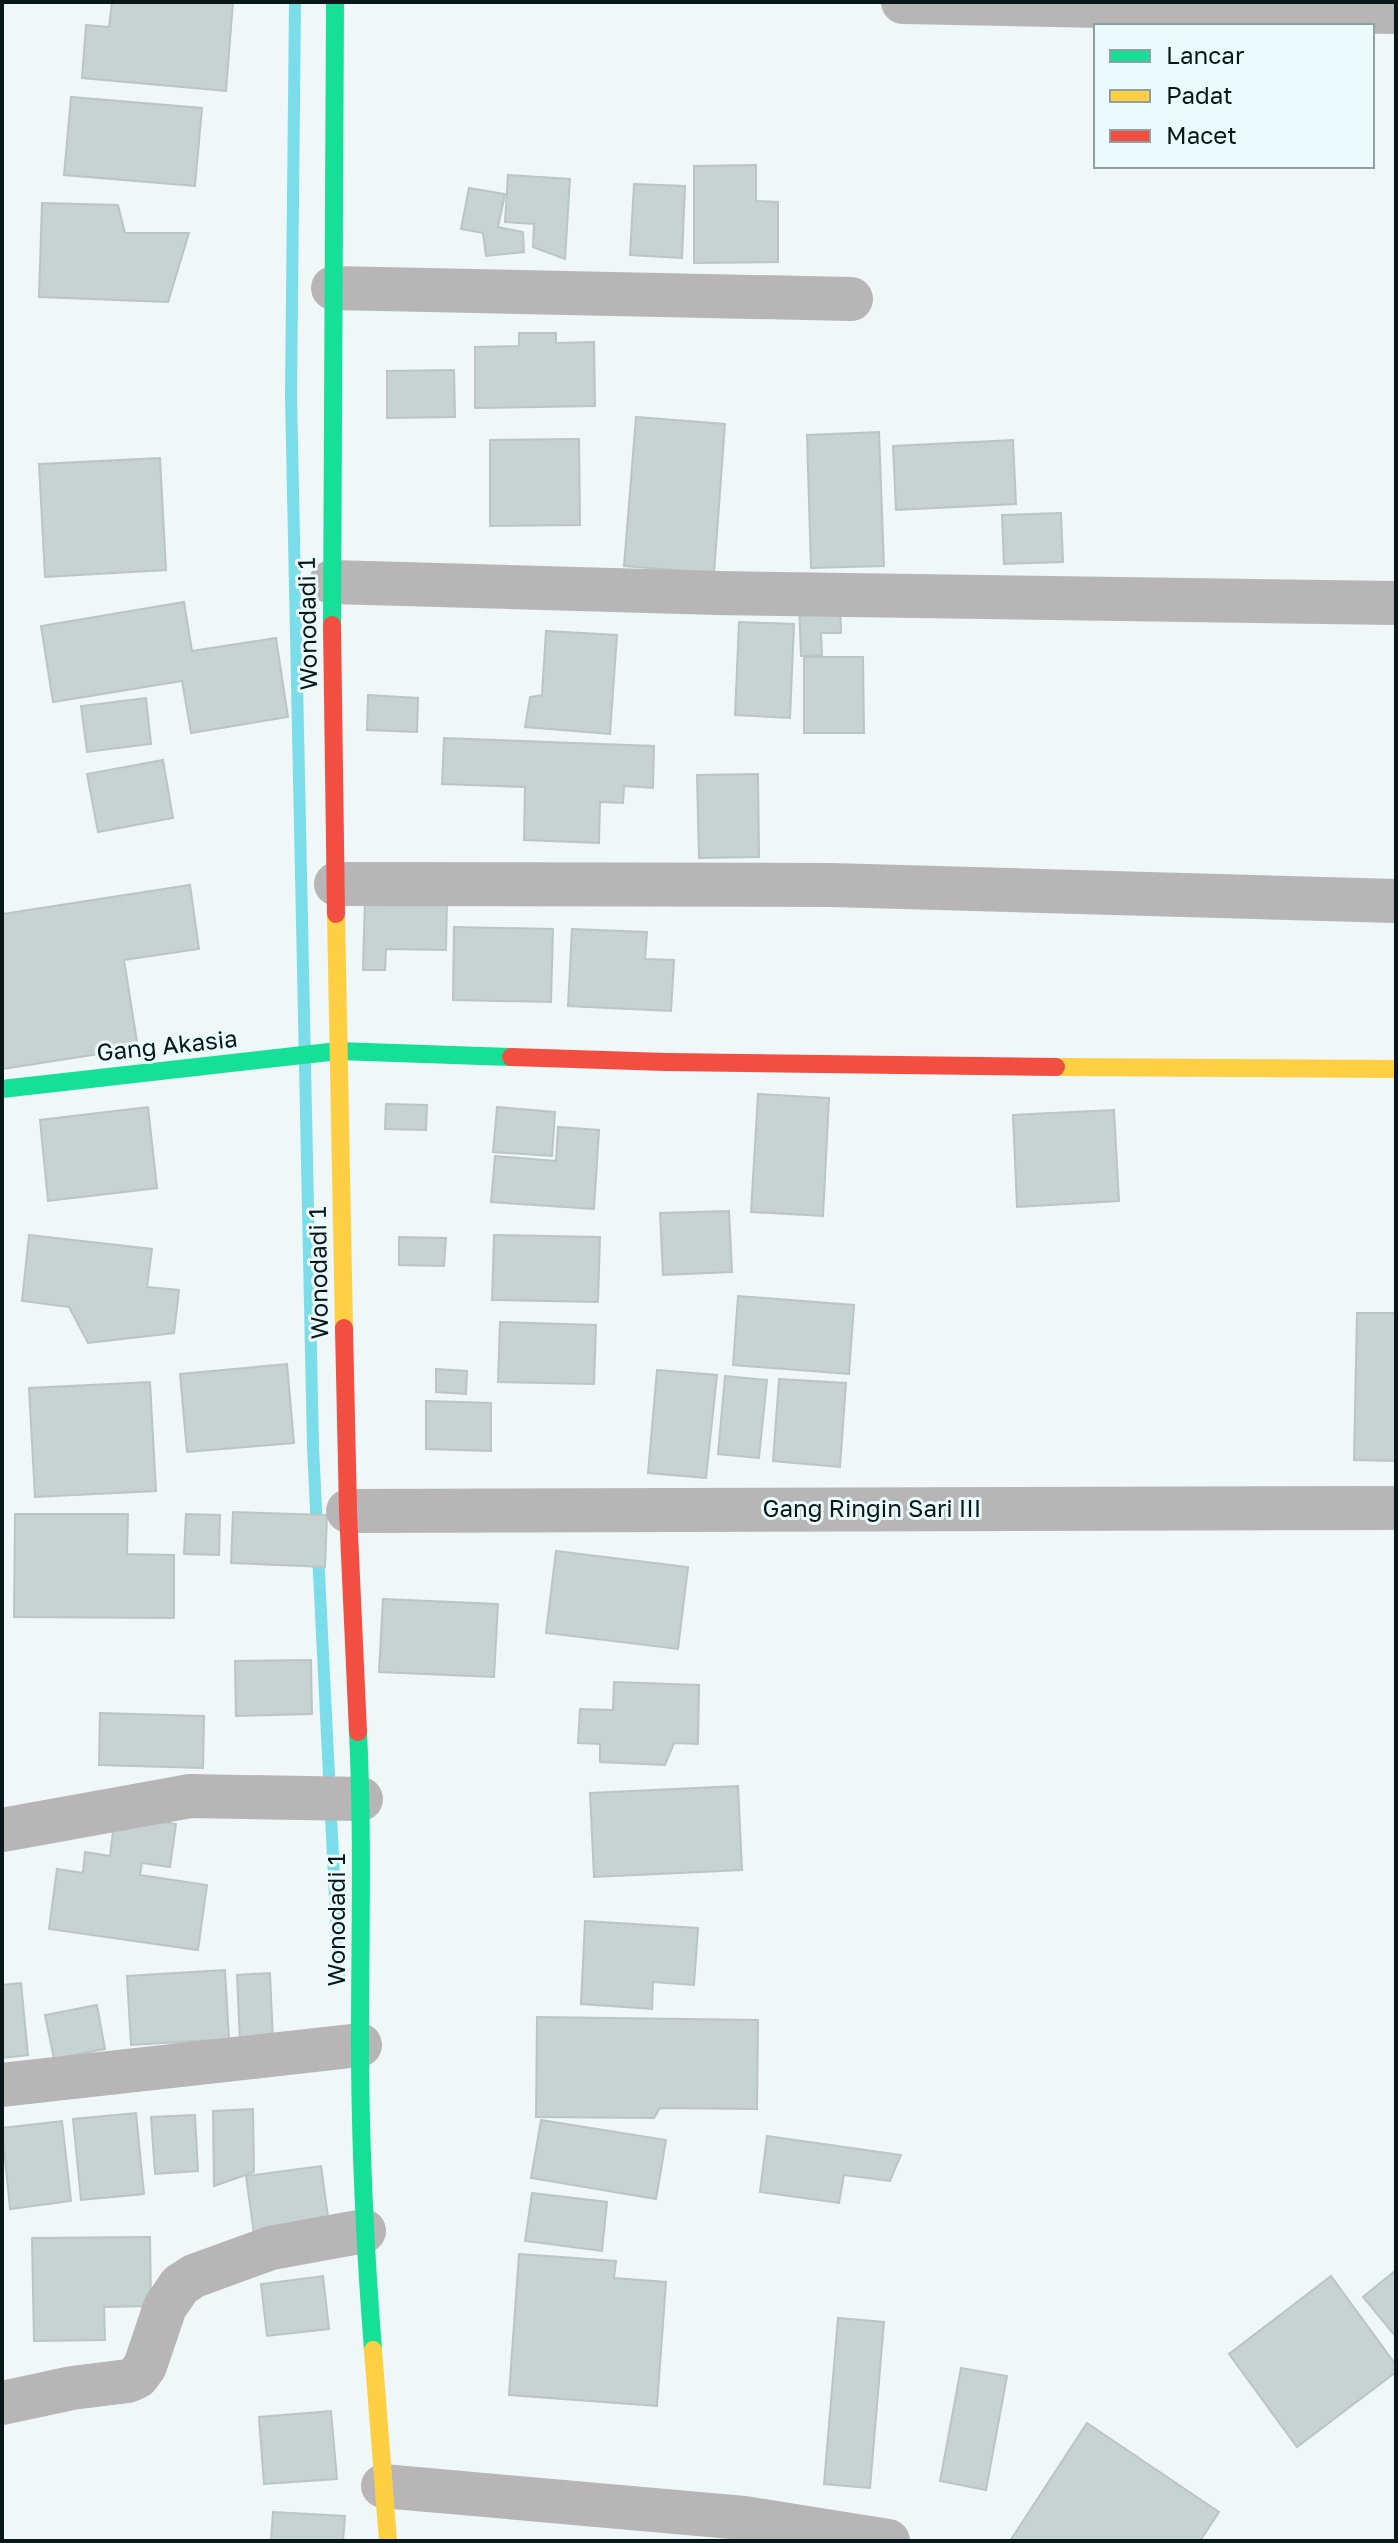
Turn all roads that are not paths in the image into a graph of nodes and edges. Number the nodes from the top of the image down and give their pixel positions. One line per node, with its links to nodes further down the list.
1 (335, 2): 4 (street, Wonodadi 1)
2 (903, 2): 3 (street)
3 (1396, 12)
4 (333, 288): 5 (street); 6 (street, Wonodadi 1)
5 (851, 299)
6 (331, 582): 7 (street); 8 (street, Wonodadi 1)
7 (1396, 603)
8 (336, 884): 9 (street); 10 (street, Wonodadi 1)
9 (1396, 901)
10 (337, 1051): 11 (street, Gang Akasia); 12 (street, Gang Akasia); 14 (street, Wonodadi 1)
11 (1396, 1069)
12 (2, 1089)
13 (1396, 1508): 14 (street, Gang Ringin Sari III)
14 (348, 1511): 15 (street, Wonodadi 1)
15 (338, 1799): 16 (street); 17 (street, Wonodadi 1)
16 (2, 1830)
17 (360, 2045): 18 (street); 19 (street, Wonodadi 1)
18 (2, 2085)
19 (364, 2231): 20 (street); 21 (street, Wonodadi 1)
20 (2, 2403)
21 (383, 2486): 22 (street, Wonodadi 1); 23 (street)
22 (388, 2541)
23 (888, 2541)

